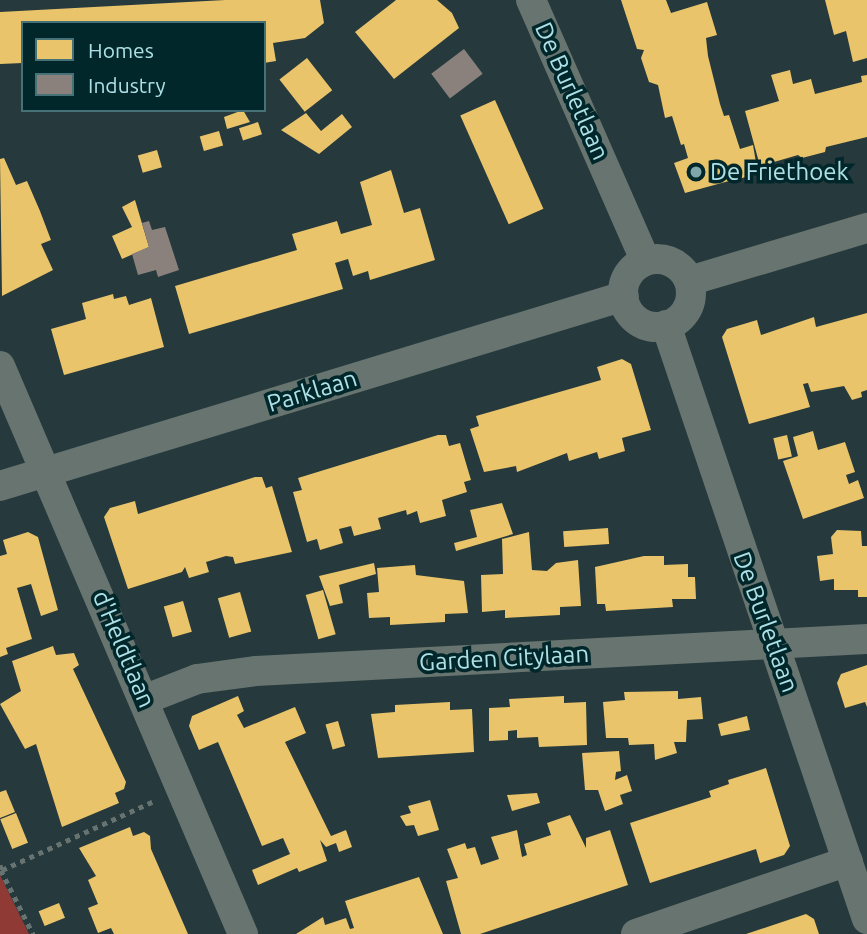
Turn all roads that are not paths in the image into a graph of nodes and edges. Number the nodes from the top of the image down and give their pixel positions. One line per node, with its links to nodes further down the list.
1 (531, 0): 3 (street, De Burletlaan)
2 (867, 228): 4 (street)
3 (645, 260): 4 (street); 5 (street)
4 (689, 281): 6 (street)
5 (624, 296): 6 (street); 8 (street, Parklaan)
6 (666, 325): 11 (street, De Burletlaan)
7 (0, 366): 8 (street, d'Heldtlaan)
8 (47, 472): 9 (street, Parklaan); 12 (street, d'Heldtlaan)
9 (0, 486)
10 (867, 639): 11 (street, Garden Citylaan)
11 (776, 641): 12 (street, Garden Citylaan); 13 (street, De Burletlaan)
12 (146, 699): 15 (street, d'Heldtlaan)
13 (848, 861): 14 (street, De Burletlaan); 16 (street)
14 (867, 919)
15 (243, 934)
16 (636, 934)

